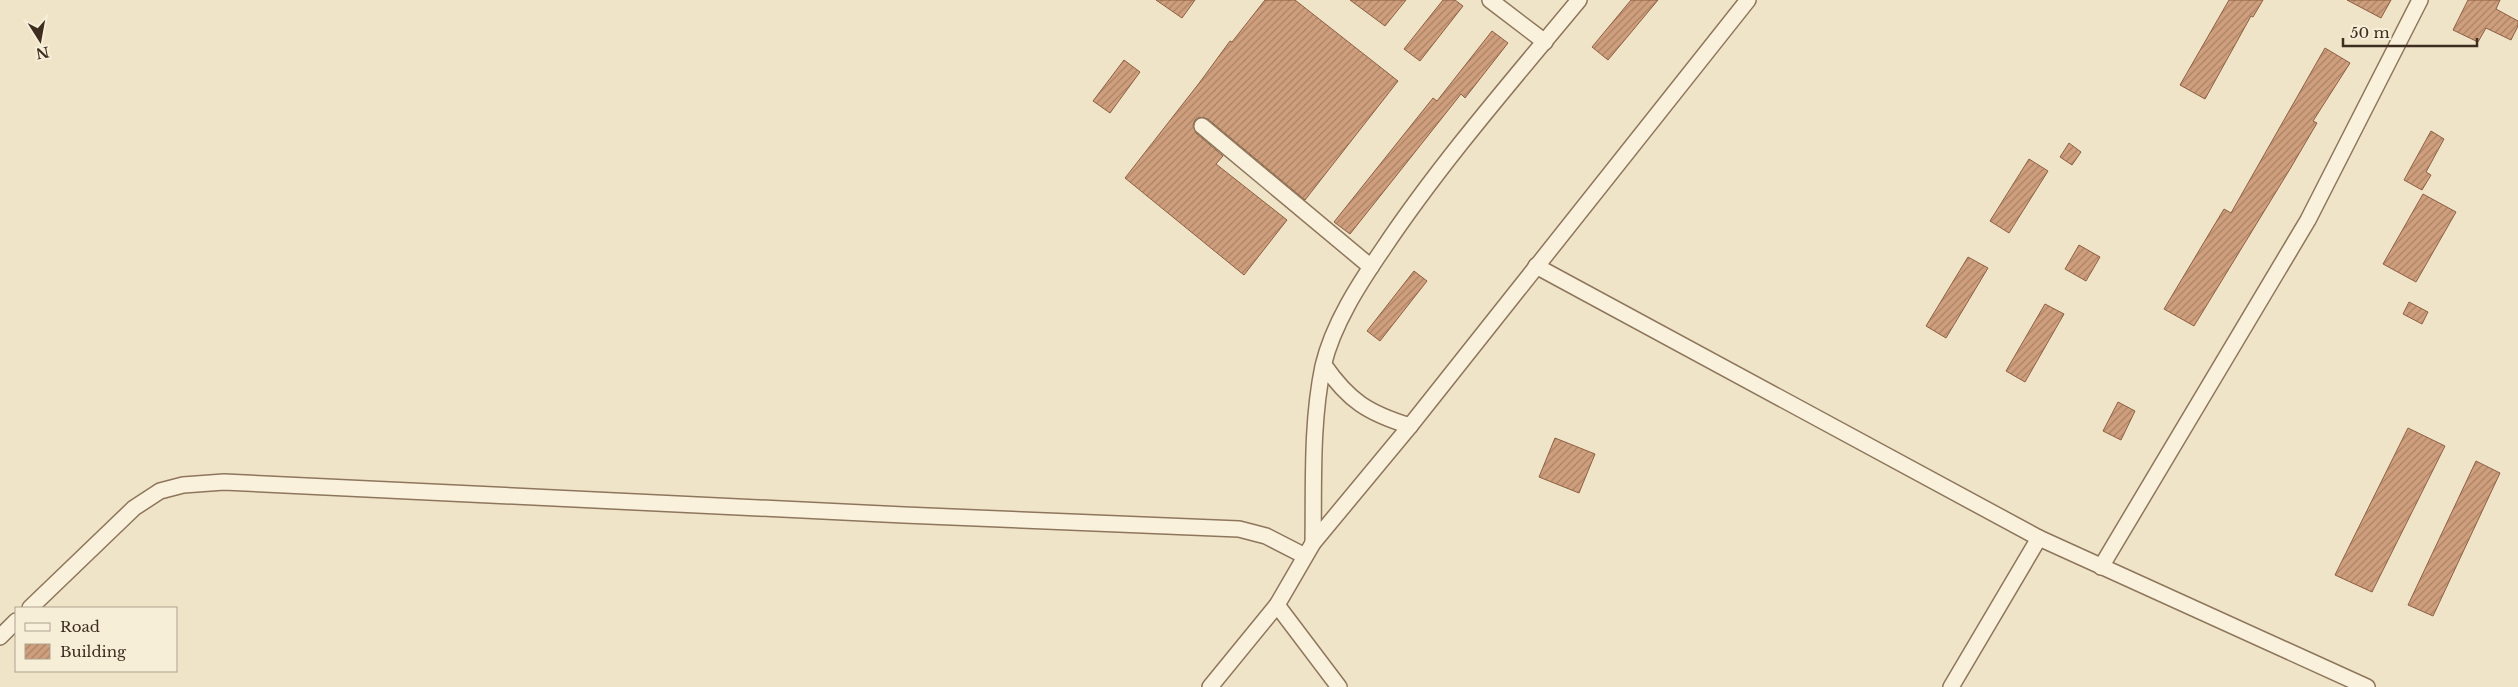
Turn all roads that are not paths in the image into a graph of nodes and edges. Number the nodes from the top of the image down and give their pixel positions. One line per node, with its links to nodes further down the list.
1 (1490, 0): 5 (street)
2 (1579, 0): 5 (street)
3 (1748, 0): 7 (street)
4 (2420, 0): 13 (street)
5 (1544, 42): 8 (street)
6 (1202, 126): 8 (street)
7 (1536, 266): 10 (street); 11 (street)
8 (1371, 267): 9 (street)
9 (1324, 365): 10 (street); 12 (street)
10 (1410, 426): 12 (street)
11 (2039, 538): 13 (street); 20 (street)
12 (1309, 549): 14 (street); 15 (street)
13 (2101, 567): 21 (street)
14 (1277, 605): 18 (street); 19 (street)
15 (31, 607)
16 (15, 622): 17 (street)
17 (0, 636)
18 (1210, 687)
19 (1339, 687)
20 (1951, 687)
21 (2367, 687)

